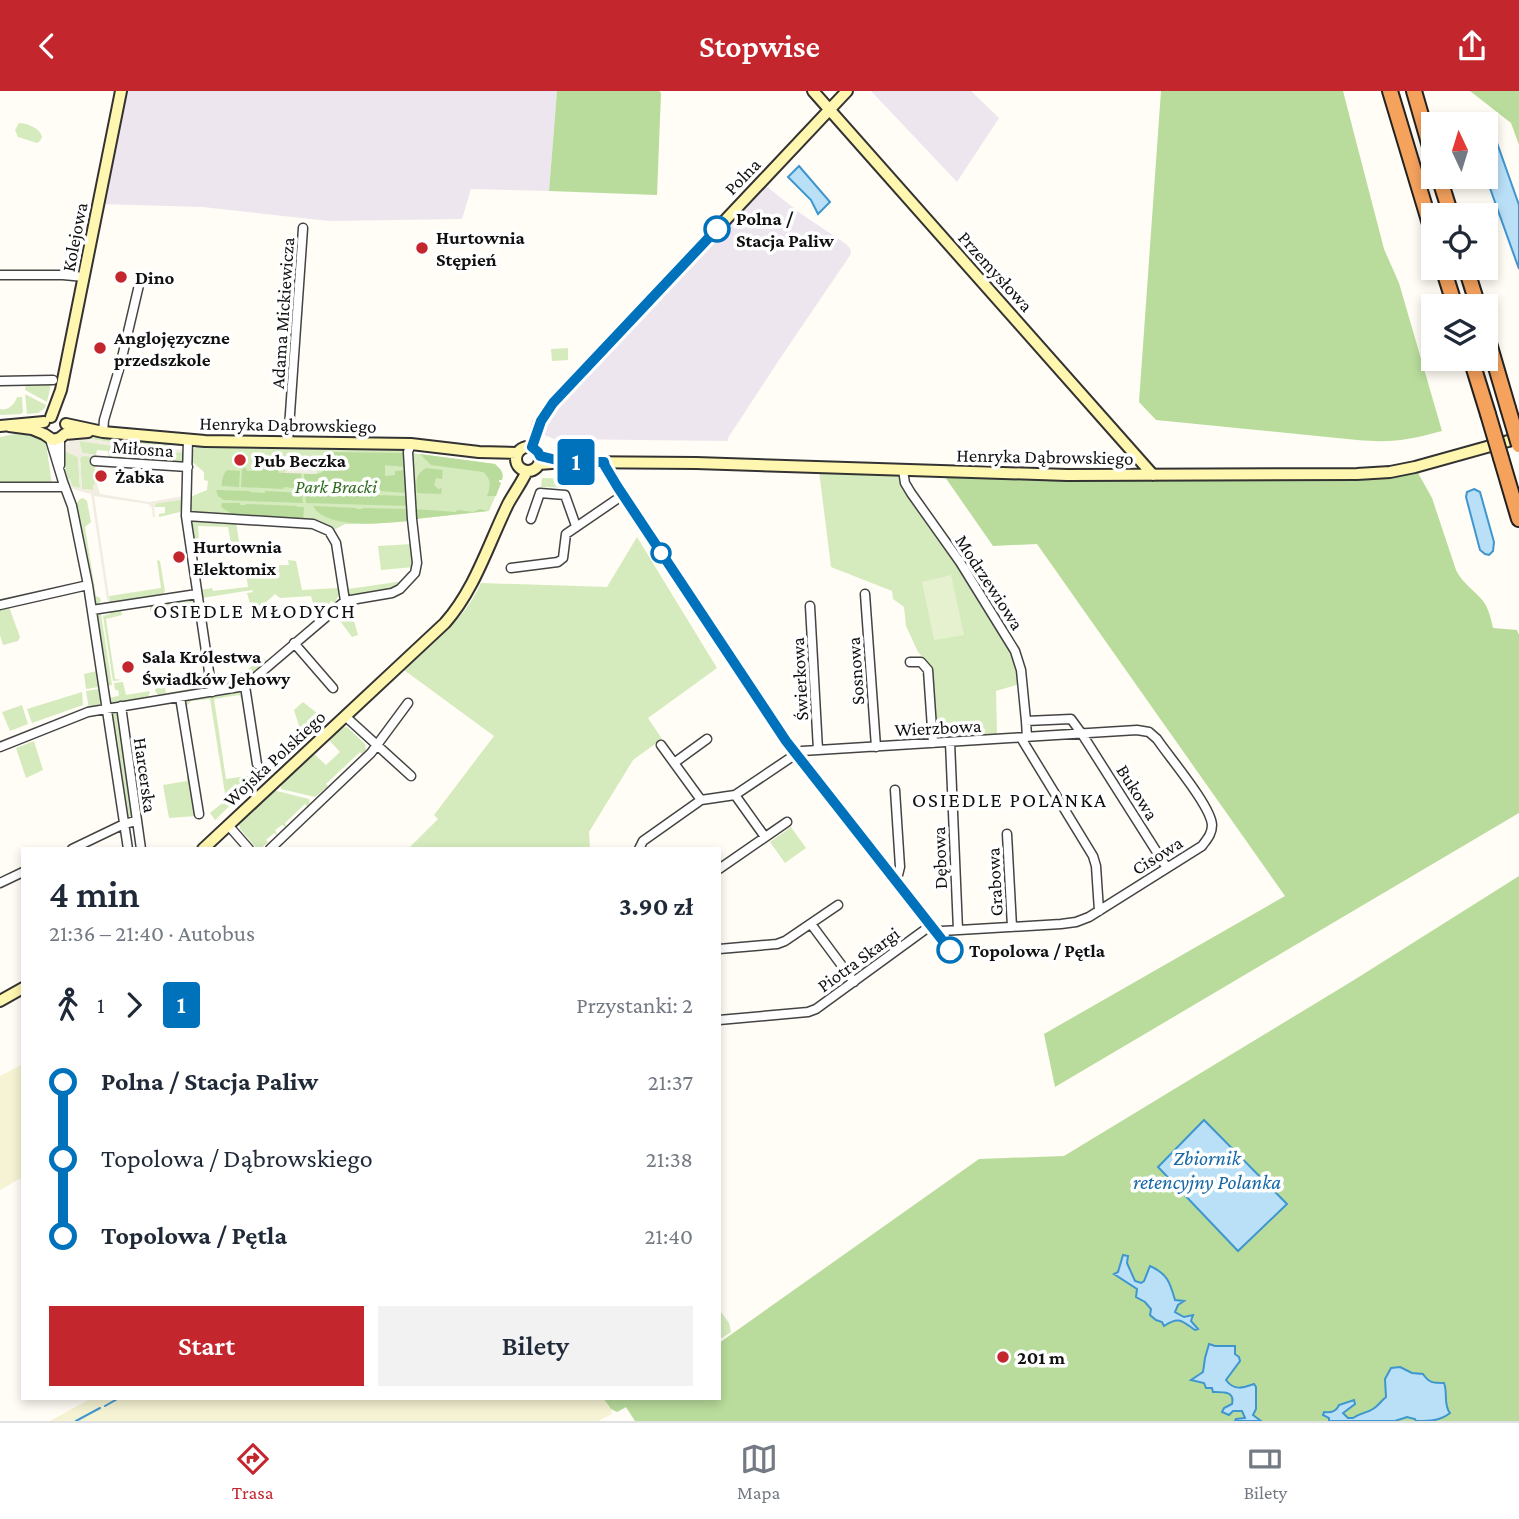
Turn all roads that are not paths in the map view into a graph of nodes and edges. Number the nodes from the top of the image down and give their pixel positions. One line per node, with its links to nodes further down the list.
1 (121, 91): 11 (street, Kolejowa)
2 (813, 91): 6 (street, Przemysłowa)
3 (847, 91): 6 (street, Polna)
4 (1390, 91): 8 (highway)
5 (1414, 91): 7 (highway)
6 (829, 110): 25 (street, Przemysłowa); 26 (street, Polna)
7 (1421, 115)
8 (1423, 203)
9 (303, 228): 22 (street, Adama Mickiewicza)
10 (0, 275): 11 (street)
11 (84, 277): 18 (street, Kolejowa)
12 (139, 285): 19 (street)
13 (1475, 371): 39 (highway, bridge)
14 (1497, 371): 24 (highway, bridge)
15 (53, 380): 16 (street)
16 (0, 381)
17 (4, 426): 18 (street, Henryka Dąbrowskiego)
18 (55, 428): 19 (street, Henryka Dąbrowskiego); 35 (street)
19 (99, 432): 21 (street, Henryka Dąbrowskiego)
20 (1519, 438): 33 (street, Henryka Dąbrowskiego)
21 (188, 439): 22 (street, Henryka Dąbrowskiego); 30 (street)
22 (288, 442): 23 (street, Henryka Dąbrowskiego)
23 (411, 444): 29 (street, Henryka Dąbrowskiego); 45 (street)
24 (1519, 445)
25 (1133, 452): 32 (street); 33 (street, Przemysłowa)
26 (537, 456): 28 (street, Henryka Dąbrowskiego); 29 (street); 29 (street)
27 (95, 461): 30 (street, Miłosna)
28 (604, 462): 31 (street, Henryka Dąbrowskiego); 36 (street)
29 (520, 464): 58 (street, Wojska Polskiego)
30 (188, 467): 37 (street)
31 (903, 470): 32 (street, Henryka Dąbrowskiego); 59 (street, Modrzewiowa)
32 (1124, 475): 33 (street, Henryka Dąbrowskiego)
33 (1153, 475)
34 (0, 487): 35 (street)
35 (65, 487): 42 (street)
36 (623, 495): 40 (street); 70 (street)
37 (186, 516): 43 (street); 45 (street)
38 (531, 519): 40 (street)
39 (1519, 519)
40 (576, 526): 41 (street)
41 (511, 568)
42 (88, 585): 46 (street); 48 (street)
43 (197, 594): 48 (street); 53 (street)
44 (865, 594): 68 (street, Sosnowa)
45 (345, 601): 49 (street)
46 (0, 605)
47 (810, 606): 69 (street, Świerkowa)
48 (92, 610): 57 (street)
49 (295, 643): 51 (street); 52 (street)
50 (910, 662): 64 (street)
51 (245, 686): 53 (street); 72 (street)
52 (333, 688)
53 (212, 692): 54 (street)
54 (180, 697): 56 (street); 77 (street)
55 (408, 703): 66 (street)
56 (121, 706): 57 (street); 78 (street, Harcerska)
57 (106, 708): 67 (street); 80 (street)
58 (345, 716): 66 (street, Wojska Polskiego); 81 (street, Wojska Polskiego)
59 (1026, 721): 60 (street); 61 (street, Modrzewiowa)
60 (1082, 734): 61 (street, Wierzbowa); 92 (street, Bukowa); 92 (street, Cisowa)
61 (1024, 738): 63 (street, Wierzbowa); 97 (street)
62 (707, 740): 71 (street)
63 (950, 742): 64 (street, Wierzbowa); 101 (street, Dębowa)
64 (933, 743): 68 (street, Wierzbowa)
65 (661, 745): 71 (street)
66 (376, 746): 73 (street, Wojska Polskiego); 89 (street)
67 (0, 747)
68 (876, 747): 69 (street, Wierzbowa)
69 (818, 750): 70 (street, Wierzbowa)
70 (796, 754): 75 (street); 94 (street)
71 (674, 762): 76 (street)
72 (257, 764)
73 (411, 776)
74 (895, 790): 94 (street)
75 (735, 795): 76 (street); 83 (street)
76 (701, 800): 90 (street)
77 (199, 814)
78 (136, 821): 80 (street); 86 (street, Harcerska)
79 (787, 822): 83 (street)
80 (124, 824): 84 (street); 85 (street)
81 (228, 825): 87 (street, Wojska Polskiego); 88 (street, Wojska Polskiego)
82 (1007, 834): 99 (street, Grabowa)
83 (765, 837): 91 (street)
84 (76, 847)
85 (128, 847)
86 (141, 847)
87 (205, 847)
88 (248, 847)
89 (272, 847)
90 (640, 847)
91 (721, 868)
92 (1167, 868): 97 (street, Cisowa)
93 (21, 873): 95 (street)
94 (893, 879): 100 (street)
95 (0, 883)
96 (838, 905): 98 (street)
97 (1099, 911): 99 (street, Cisowa)
98 (811, 924): 102 (street); 103 (street)
99 (1012, 927): 101 (street, Cisowa)
100 (932, 928): 101 (street, Cisowa); 103 (street, Piotra Skargi)
101 (958, 930)
102 (721, 949)
103 (853, 982): 106 (street, Piotra Skargi)
104 (21, 989): 105 (street)
105 (0, 1001)
106 (721, 1020)

